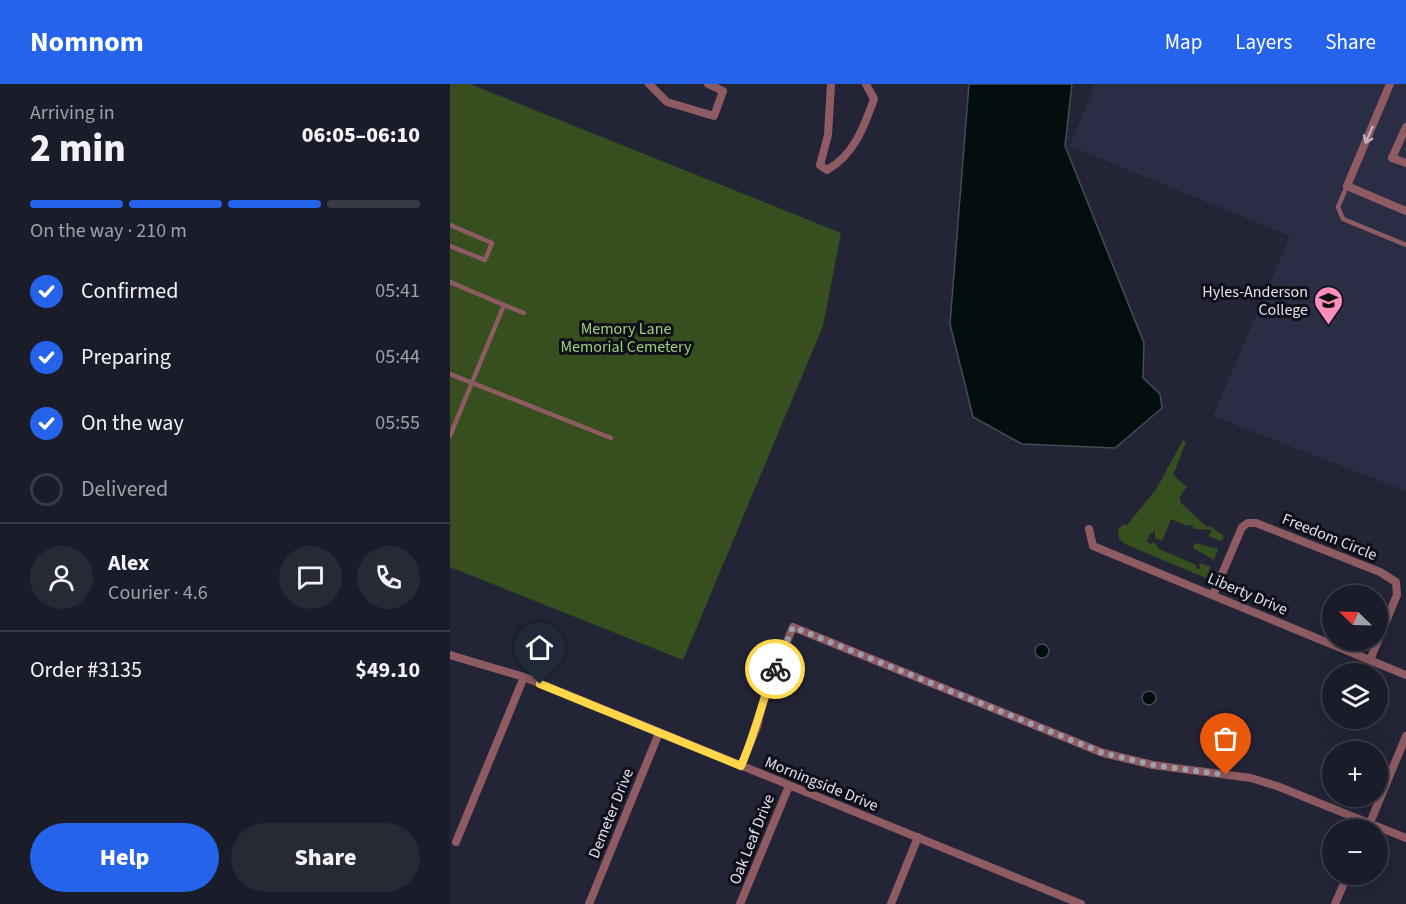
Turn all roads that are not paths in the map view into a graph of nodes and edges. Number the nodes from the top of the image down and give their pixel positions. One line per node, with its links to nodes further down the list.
1 (649, 84): 2 (street)
2 (708, 84)
3 (831, 84): 4 (street)
4 (866, 84)
5 (1390, 84): 8 (street, one-way to 8)
6 (1406, 127): 7 (street)
7 (1406, 164)
8 (1347, 186): 9 (street); 11 (lane)
9 (1406, 211)
10 (450, 225): 12 (lane)
11 (1406, 245)
12 (450, 246)
13 (450, 282): 14 (lane)
14 (504, 305): 15 (lane); 17 (lane)
15 (524, 313)
16 (450, 374): 17 (lane)
17 (472, 382): 18 (lane); 19 (lane)
18 (450, 436)
19 (611, 438)
20 (1089, 530): 21 (street, Liberty Drive)
21 (1214, 595): 23 (street, Liberty Drive); 23 (street, Freedom Circle)
22 (450, 655): 25 (street, Morningside Drive)
23 (1371, 660): 24 (street, Liberty Drive)
24 (1406, 675)
25 (524, 677): 26 (street, Morningside Drive); 35 (street)
26 (658, 733): 28 (street, Morningside Drive); 37 (street, Demeter Drive)
27 (1406, 736): 31 (street)
28 (741, 766): 29 (street, Morningside Drive); 30 (street)
29 (789, 786): 33 (street, Morningside Drive); 38 (street, Oak Leaf Drive)
30 (1352, 819)
31 (1372, 819)
32 (1388, 832): 34 (street)
33 (918, 837): 39 (street); 40 (street, Morningside Drive)
34 (1406, 838)
35 (456, 842)
36 (1343, 885): 41 (street)
37 (589, 904)
38 (740, 904)
39 (891, 904)
40 (1081, 904)
41 (1335, 904)

